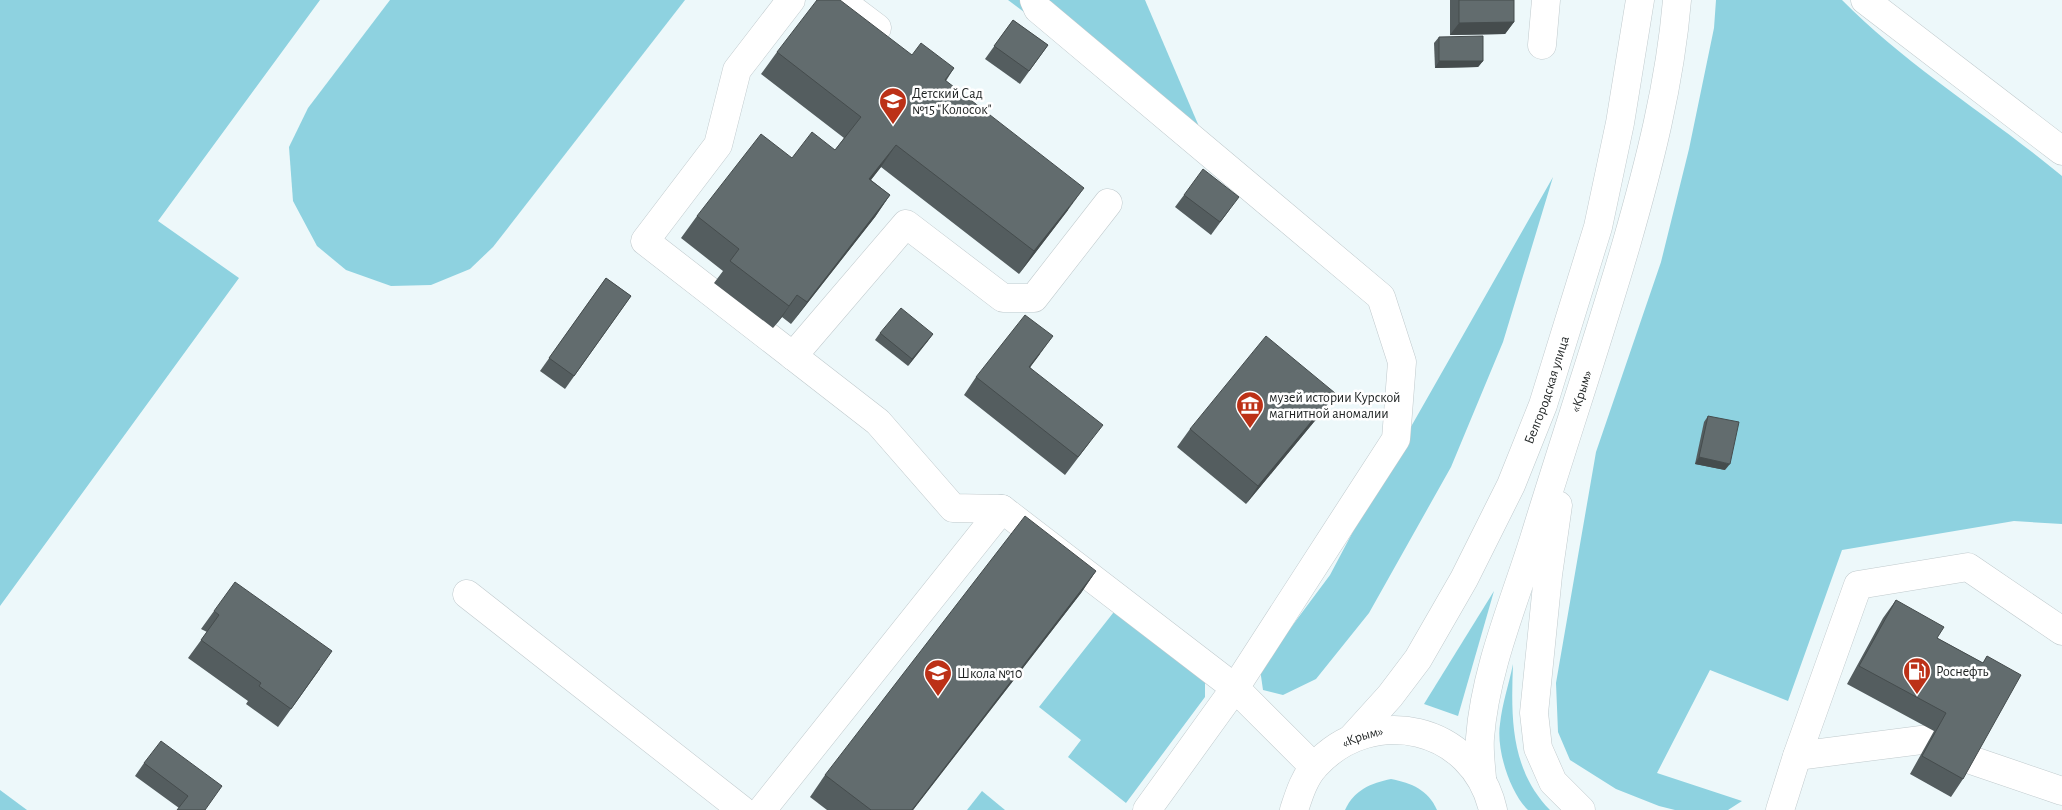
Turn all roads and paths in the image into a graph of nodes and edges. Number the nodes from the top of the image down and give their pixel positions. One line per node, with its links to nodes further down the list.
1 (791, 0): 12 (main road)
2 (840, 0): 8 (main road)
3 (1034, 0): 17 (main road)
4 (1546, 0): 9 (main road)
5 (1640, 0): 18 (main road, Белгородская улица)
6 (1677, 0): 13 (main road, «Крым»)
7 (1865, 0): 10 (main road)
8 (877, 28)
9 (1542, 45)
10 (2062, 150)
11 (1108, 203): 12 (main road)
12 (793, 356): 14 (main road)
13 (1571, 418): 23 (main road, «Крым»); 30 (main road)
14 (1002, 509): 17 (main road); 26 (main road)
15 (467, 594): 25 (main road)
16 (2062, 631): 20 (main road)
17 (1235, 688): 22 (main road); 27 (main road)
18 (1352, 738): 22 (main road, «Крым»); 23 (main road, «Крым»)
19 (1929, 739): 20 (main road)
20 (1797, 756): 31 (main road)
21 (1971, 760): 24 (main road)
22 (1314, 767): 28 (main road, «Крым»)
23 (1482, 778): 29 (main road, «Крым»)
24 (2062, 791)
25 (742, 810)
26 (762, 810)
27 (1147, 810)
28 (1294, 810)
29 (1493, 810)
30 (1581, 810)
31 (1780, 810)

